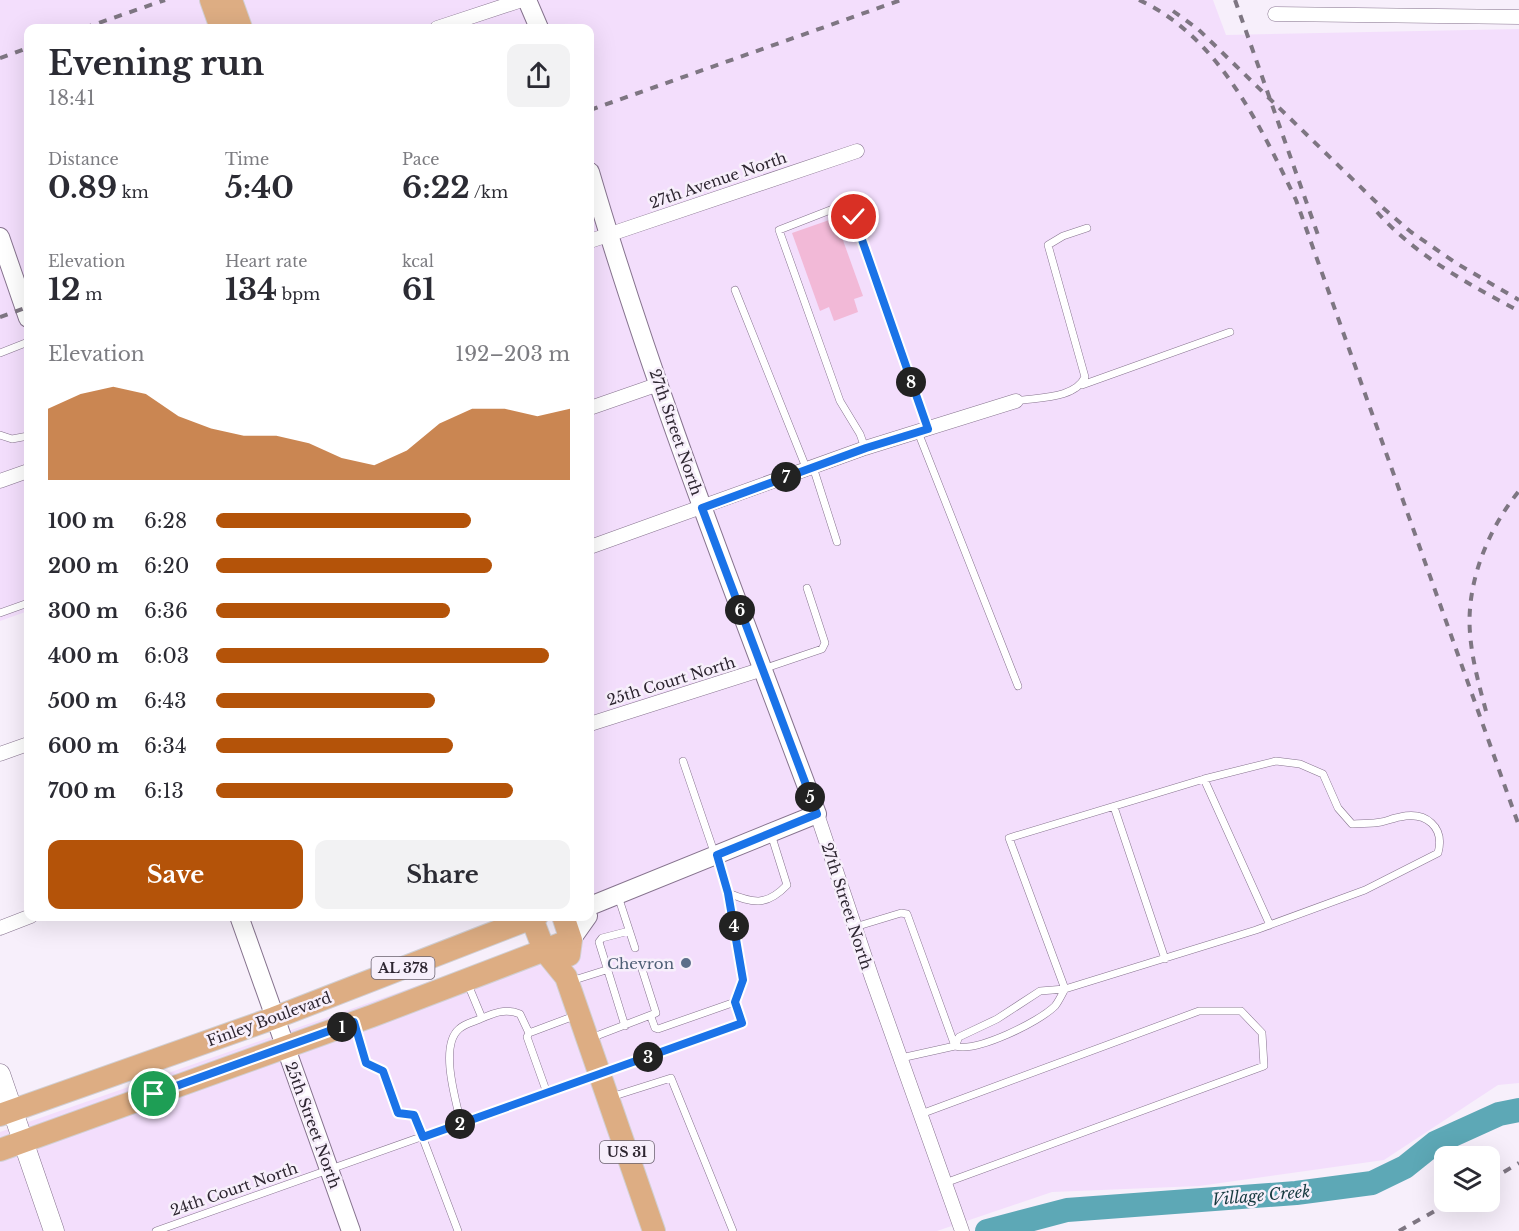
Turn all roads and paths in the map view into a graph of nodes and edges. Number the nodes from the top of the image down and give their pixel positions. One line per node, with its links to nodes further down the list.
1 (211, 0): 7 (main road)
2 (231, 0): 8 (main road)
3 (522, 0): 9 (street)
4 (527, 0): 10 (street)
5 (1275, 14): 6 (street)
6 (1519, 18)
7 (220, 24)
8 (240, 24)
9 (449, 24)
10 (536, 24)
11 (857, 151): 14 (street, 27th Avenue North)
12 (594, 186): 14 (street, 27th Street North)
13 (1087, 228): 23 (lane)
14 (608, 234): 16 (street, 27th Avenue North); 22 (street, 27th Street North)
15 (0, 237): 18 (street)
16 (594, 239)
17 (735, 290): 30 (lane)
18 (24, 306)
19 (1230, 332): 23 (lane)
20 (24, 344): 21 (lane)
21 (0, 353)
22 (659, 384): 25 (street); 33 (street, 27th Street North)
23 (1082, 385): 24 (lane)
24 (1017, 401): 26 (street)
25 (594, 407)
26 (923, 430): 29 (street); 29 (lane); 40 (lane)
27 (0, 435): 28 (lane)
28 (24, 437)
29 (866, 448): 30 (street)
30 (810, 469): 33 (street); 34 (lane)
31 (24, 472): 32 (street)
32 (0, 481)
33 (702, 508): 35 (street); 39 (street, 27th Street North)
34 (837, 542)
35 (594, 546)
36 (807, 588): 39 (lane)
37 (24, 604): 38 (lane)
38 (0, 613)
39 (763, 669): 41 (street, 25th Court North); 47 (street, 27th Street North)
40 (1018, 686)
41 (594, 723)
42 (24, 745): 43 (street)
43 (0, 754)
44 (683, 761): 49 (lane)
45 (1204, 779): 46 (lane); 59 (lane); 59 (lane)
46 (1114, 807): 66 (lane); 71 (lane)
47 (817, 814): 48 (street); 60 (street, 27th Street North)
48 (771, 833): 49 (street); 50 (lane)
49 (717, 855): 50 (lane); 51 (street)
50 (728, 893): 72 (lane)
51 (618, 896): 52 (street); 62 (lane)
52 (594, 909)
53 (24, 919): 61 (street)
54 (241, 921): 75 (street, 25th Street North)
55 (523, 921): 75 (main road, Finley Boulevard / AL 378)
56 (534, 921): 65 (main road, US 31)
57 (565, 921): 63 (main road, US 31)
58 (584, 921): 63 (street)
59 (1270, 925): 66 (lane)
60 (855, 927): 81 (lane); 83 (street, 27th Street North)
61 (0, 928)
62 (629, 931): 64 (lane); 68 (lane)
63 (571, 940): 65 (main road, AL 378); 69 (main road, US 31)
64 (635, 948)
65 (544, 950): 69 (main road, US 31); 70 (main road, AL 378)
66 (1165, 959): 71 (lane)
67 (640, 963): 74 (lane)
68 (606, 970): 69 (lane); 78 (lane)
69 (567, 979): 73 (main road, US 31)
70 (466, 980): 76 (lane); 77 (main road, AL 378)
71 (1065, 989): 81 (lane); 81 (lane)
72 (735, 1002): 74 (lane); 85 (lane, 24th Court North)
73 (580, 1014): 79 (lane); 80 (main road, US 31)
74 (651, 1017): 78 (lane)
75 (274, 1018): 82 (street, 25th Street North); 88 (main road, Finley Boulevard / AL 378)
76 (483, 1018): 79 (lane); 90 (lane)
77 (354, 1022): 82 (main road, AL 378); 91 (lane)
78 (625, 1026): 80 (lane)
79 (529, 1034): 86 (lane)
80 (588, 1039): 85 (main road, US 31)
81 (955, 1046): 83 (lane)
82 (285, 1047): 92 (main road, AL 378); 94 (street, 25th Street North)
83 (900, 1058): 89 (street, 27th Street North)
84 (0, 1074): 88 (main road)
85 (601, 1074): 86 (lane, 24th Court North); 87 (main road, US 31)
86 (547, 1093): 90 (lane, 24th Court North)
87 (609, 1098): 100 (main road, US 31); 101 (lane)
88 (6, 1113): 92 (main road)
89 (921, 1114): 95 (street, 27th Street North); 95 (lane)
90 (461, 1123): 91 (lane, 24th Court North)
91 (423, 1137): 94 (lane, 24th Court North); 99 (lane)
92 (23, 1142): 93 (main road, AL 378); 96 (main road)
93 (0, 1150)
94 (329, 1170): 97 (lane, 24th Court North); 98 (street, 25th Street North)
95 (945, 1183): 102 (street, 27th Street North)
96 (54, 1231)
97 (156, 1231)
98 (351, 1231)
99 (458, 1231)
100 (654, 1231)
101 (733, 1231)
102 (962, 1231)

